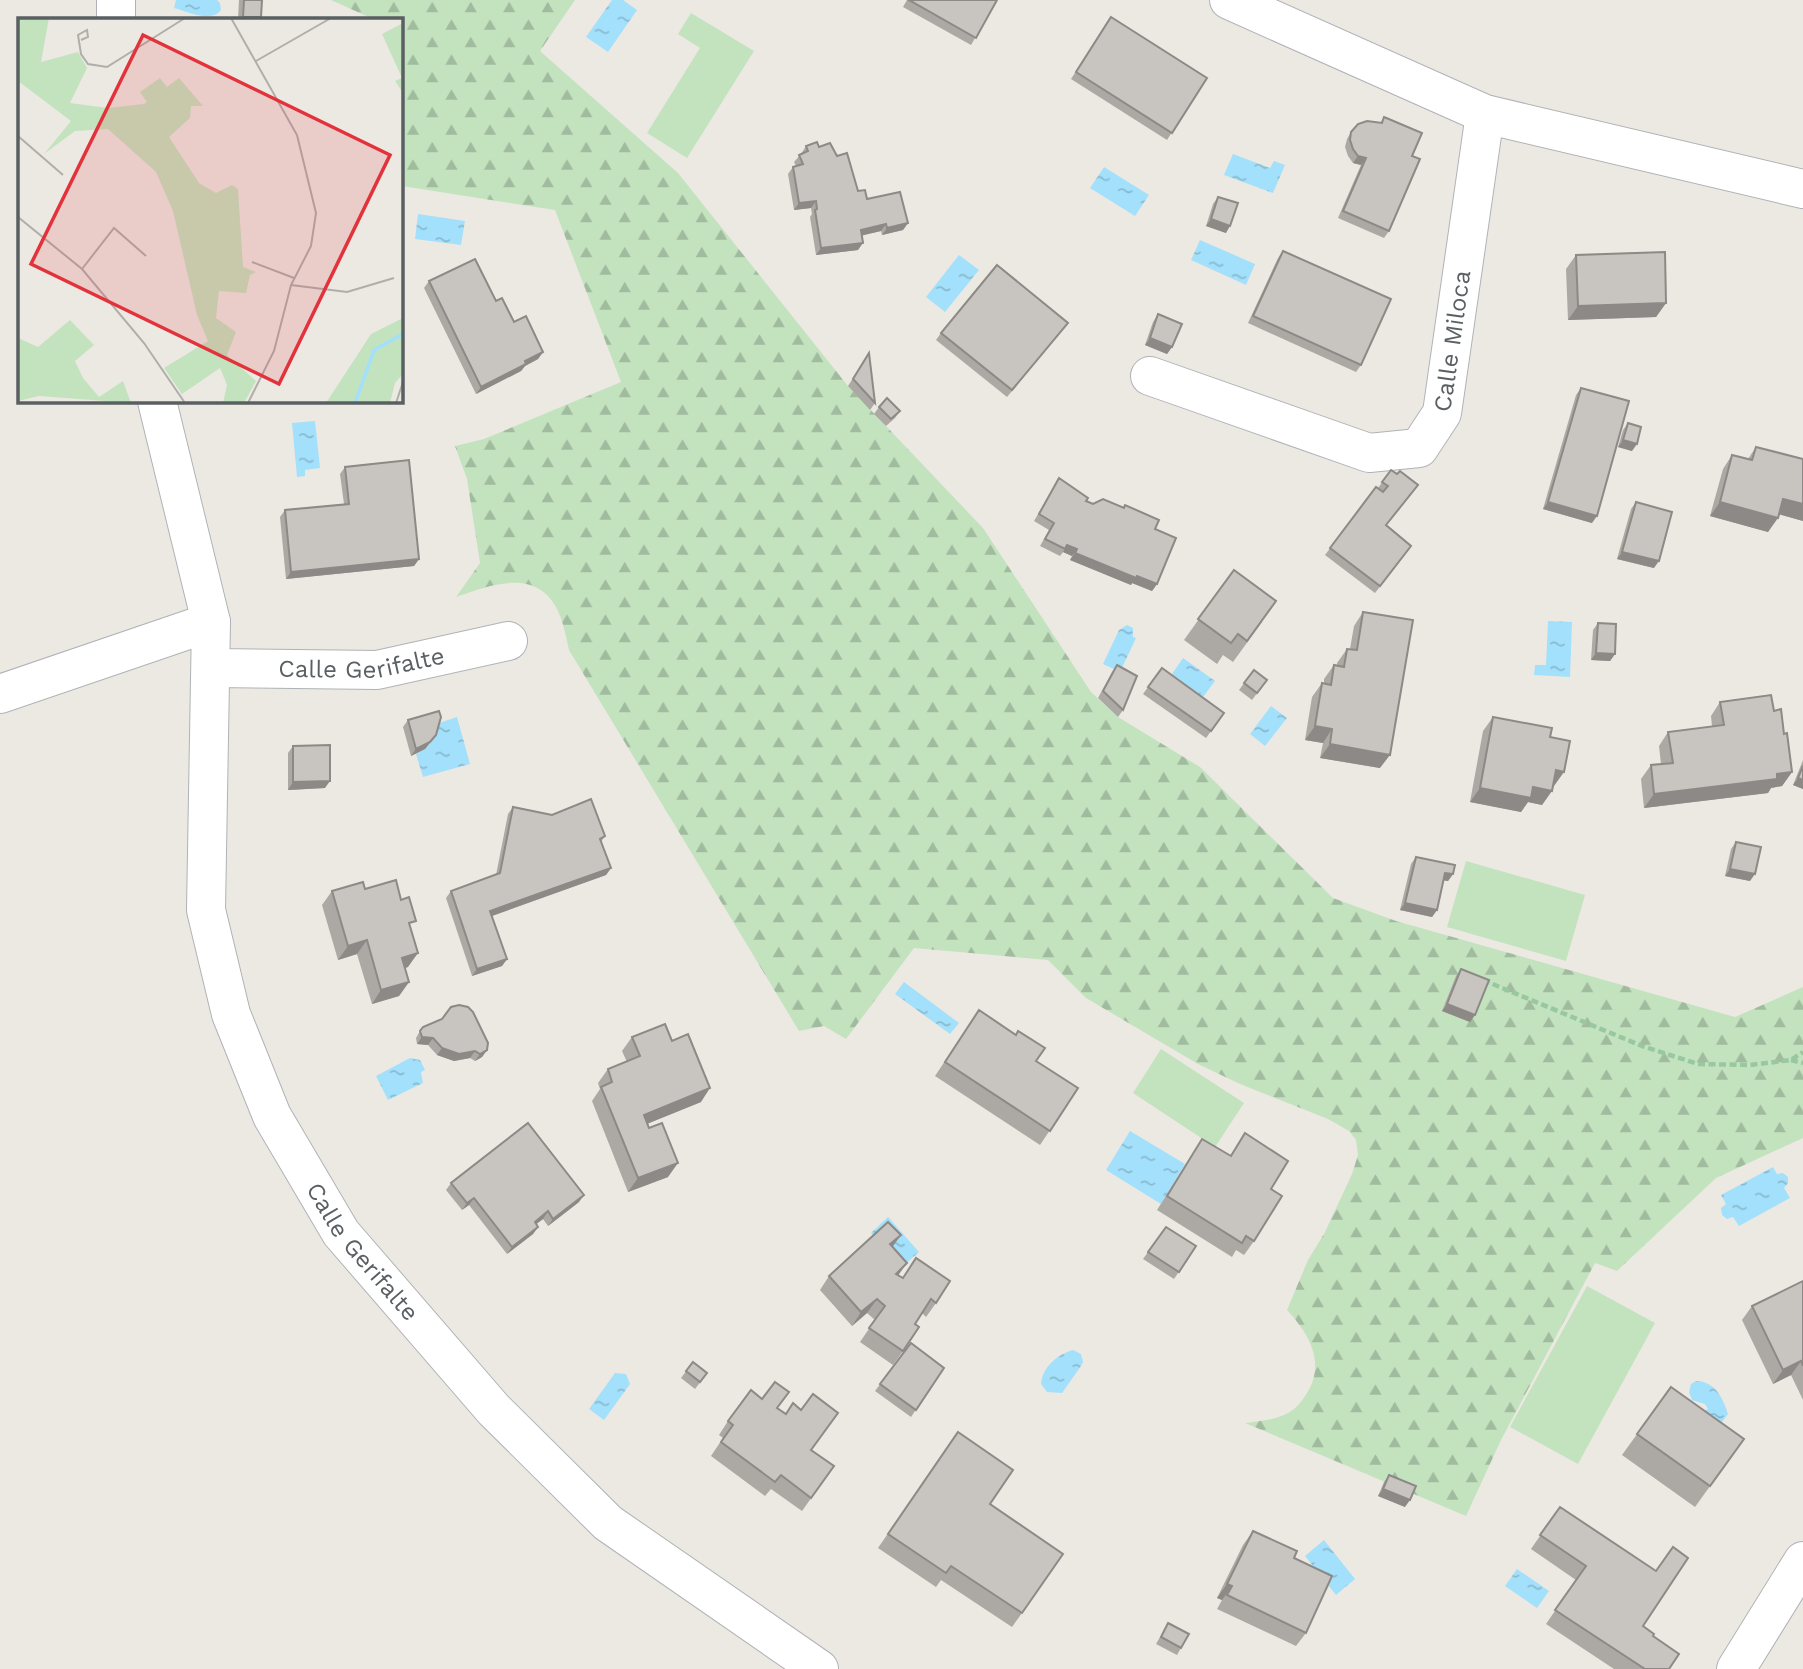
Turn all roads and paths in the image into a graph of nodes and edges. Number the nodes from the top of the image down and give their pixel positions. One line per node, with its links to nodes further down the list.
1 (116, 0): 3 (street)
2 (1229, 0): 4 (street)
3 (117, 18)
4 (1485, 114): 5 (street); 6 (street, Calle Miloca)
5 (1803, 189)
6 (1150, 376)
7 (157, 402): 8 (street, Calle Gerifalte)
8 (211, 622): 10 (street, Calle Gerifalte); 11 (street)
9 (508, 641): 10 (street, Calle Gerifalte)
10 (212, 668): 17 (street, Calle Gerifalte)
11 (0, 694)
12 (1480, 979): 14 (path)
13 (1803, 1052): 14 (path)
14 (1791, 1060): 15 (path)
15 (1803, 1063)
16 (1803, 1561): 18 (street)
17 (819, 1669)
18 (1736, 1669)

